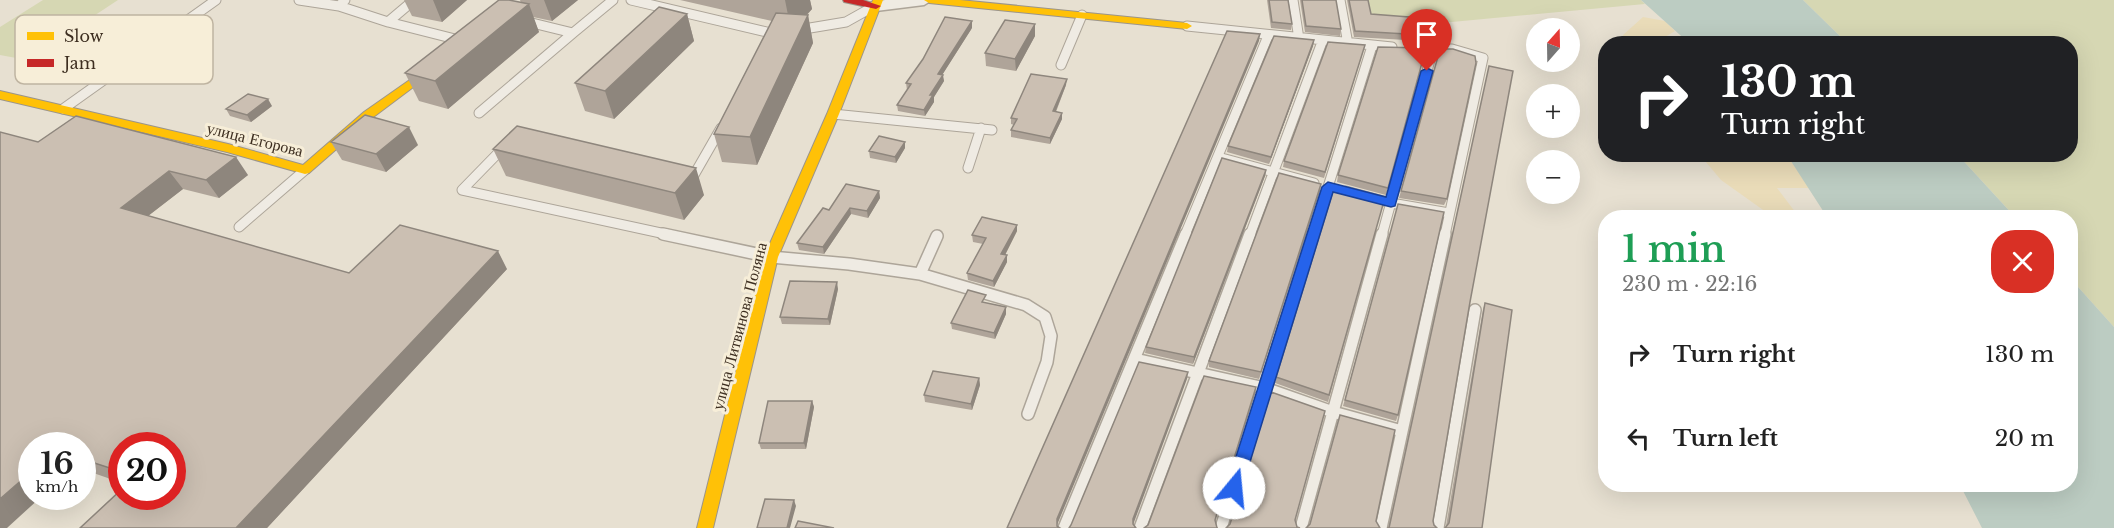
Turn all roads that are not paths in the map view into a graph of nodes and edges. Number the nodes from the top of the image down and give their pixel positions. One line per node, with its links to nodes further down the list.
1 (216, 0): 13 (lane)
2 (299, 0): 11 (lane)
3 (414, 0): 16 (lane)
4 (613, 0): 18 (lane)
5 (631, 0): 19 (lane)
6 (848, 0): 12 (street)
7 (924, 0): 12 (street)
8 (929, 0): 14 (street)
9 (1293, 0): 22 (lane)
10 (1340, 0): 25 (lane)
11 (342, 3): 16 (lane)
12 (877, 3): 19 (lane); 33 (street, улица Литвинова Поляна)
13 (195, 15)
14 (1082, 15): 17 (street); 28 (lane)
15 (511, 18): 18 (lane)
16 (388, 22): 21 (lane)
17 (1187, 26): 20 (lane)
18 (573, 33): 32 (lane)
19 (775, 33): 24 (lane)
20 (1268, 36): 22 (lane); 38 (lane)
21 (471, 39): 40 (street, улица Егорова)
22 (1299, 39): 23 (lane)
23 (1322, 42): 25 (lane); 41 (lane)
24 (769, 44)
25 (1348, 44): 26 (lane)
26 (1372, 46): 27 (lane); 43 (lane)
27 (1433, 50): 44 (lane); 45 (lane)
28 (1061, 65)
29 (98, 84): 31 (lane)
30 (0, 95): 31 (street, улица Егорова)
31 (63, 109): 40 (street, улица Егорова)
32 (479, 113)
33 (833, 114): 35 (lane); 48 (street, улица Литвинова Поляна)
34 (724, 123): 42 (lane)
35 (981, 128): 36 (lane); 39 (lane)
36 (992, 130)
37 (511, 140): 48 (lane)
38 (1218, 157): 41 (lane); 51 (lane)
39 (968, 168)
40 (305, 170): 46 (lane)
41 (1273, 172): 43 (lane); 52 (lane)
42 (679, 180)
43 (1328, 187): 44 (lane); 53 (lane)
44 (1391, 202): 45 (lane); 54 (lane)
45 (1449, 213): 56 (lane)
46 (239, 227)
47 (937, 236): 49 (lane)
48 (771, 257): 49 (lane); 57 (street, улица Литвинова Поляна)
49 (920, 274): 55 (lane)
50 (1475, 310): 63 (lane)
51 (1135, 359): 52 (lane); 58 (lane)
52 (1198, 373): 53 (lane); 59 (lane)
53 (1265, 388): 54 (lane); 60 (lane)
54 (1333, 412): 56 (lane); 61 (lane)
55 (1028, 414)
56 (1402, 431): 62 (lane)
57 (705, 528)
58 (1064, 528)
59 (1140, 528)
60 (1221, 528)
61 (1302, 528)
62 (1381, 528)
63 (1438, 528)

